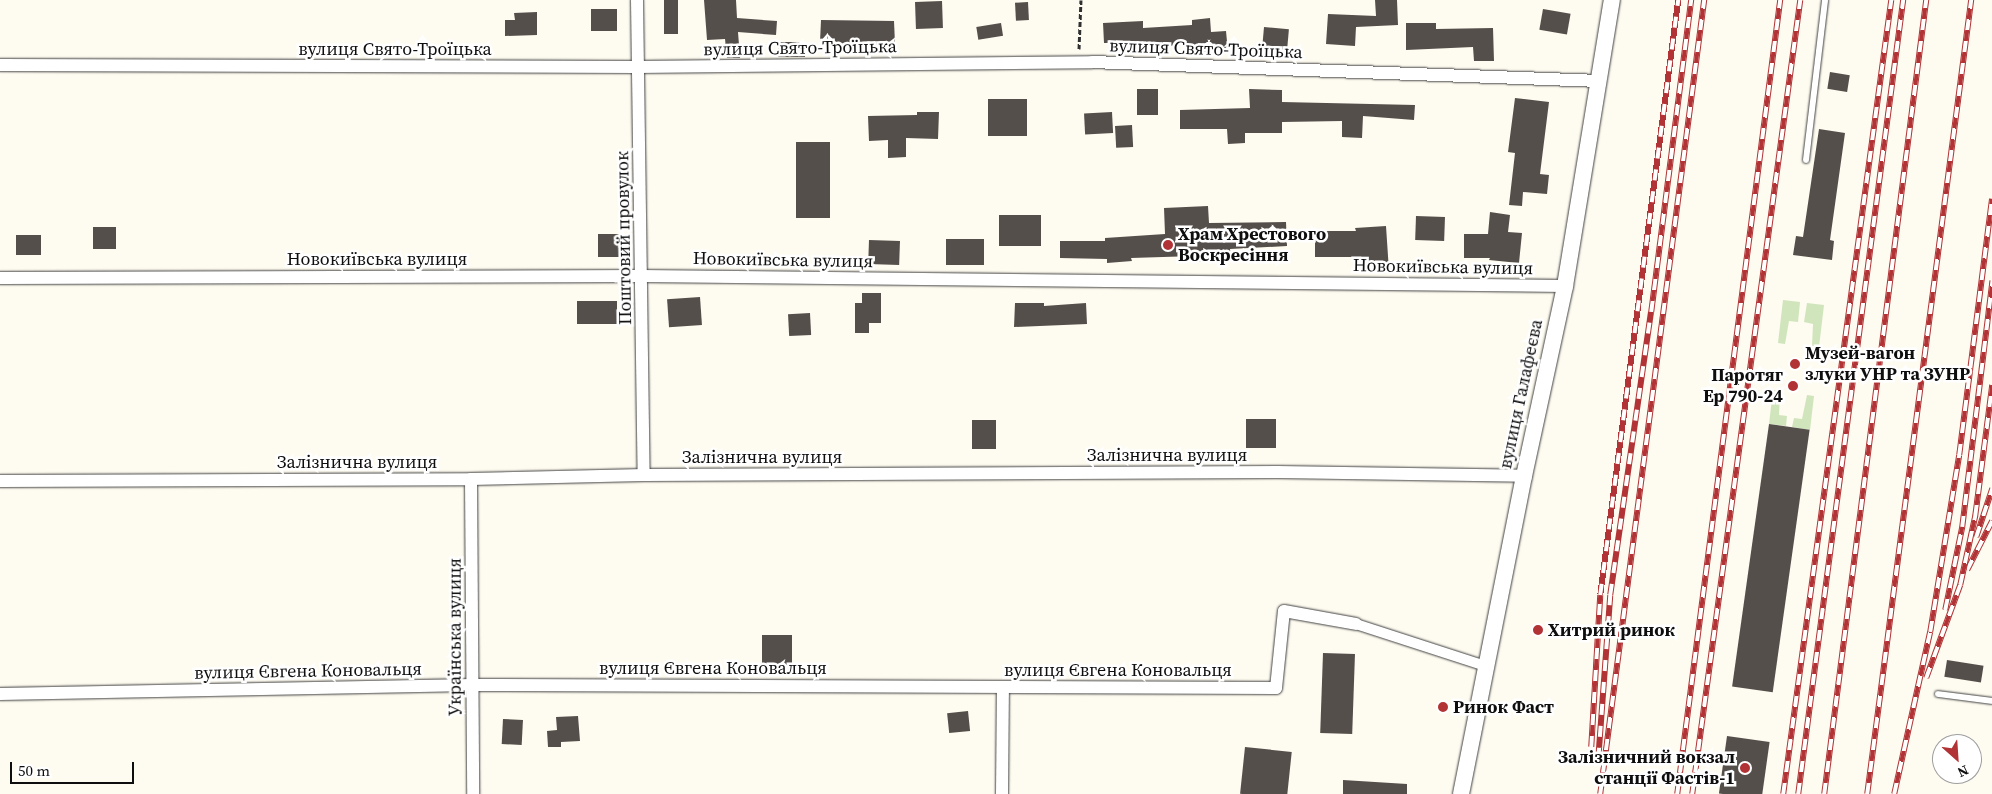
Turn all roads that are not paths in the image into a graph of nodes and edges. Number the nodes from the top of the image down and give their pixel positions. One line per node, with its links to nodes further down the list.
1 (637, 0): 5 (street, Поштовий провулок)
2 (1612, 0): 6 (street, вулиця Галафеєва)
3 (1825, 0): 7 (lane)
4 (0, 65): 5 (street, вулиця Свято-Троїцька)
5 (637, 67): 6 (street, вулиця Свято-Троїцька); 8 (street, Поштовий провулок)
6 (1600, 81): 10 (street, вулиця Галафеєва)
7 (1806, 160)
8 (642, 276): 9 (street, Новокиївська вулиця); 10 (street, Новокиївська вулиця); 11 (street, Поштовий провулок)
9 (0, 278)
10 (1565, 286): 12 (street, вулиця Галафеєва)
11 (644, 475): 12 (street, Залізнична вулиця); 13 (street, Залізнична вулиця)
12 (1524, 476): 16 (street, вулиця Галафеєва)
13 (471, 480): 14 (street, Залізнична вулиця); 17 (street, Українська вулиця)
14 (0, 481)
15 (1356, 624): 16 (street); 18 (street, вулиця Євгена Коновальця)
16 (1485, 666): 24 (street, вулиця Галафеєва)
17 (472, 685): 18 (street, вулиця Євгена Коновальця); 19 (street, вулиця Євгена Коновальця); 22 (street, Українська вулиця)
18 (1003, 687): 23 (street)
19 (0, 694)
20 (1938, 694): 21 (lane)
21 (1992, 701)
22 (473, 794)
23 (1002, 794)
24 (1461, 794)

